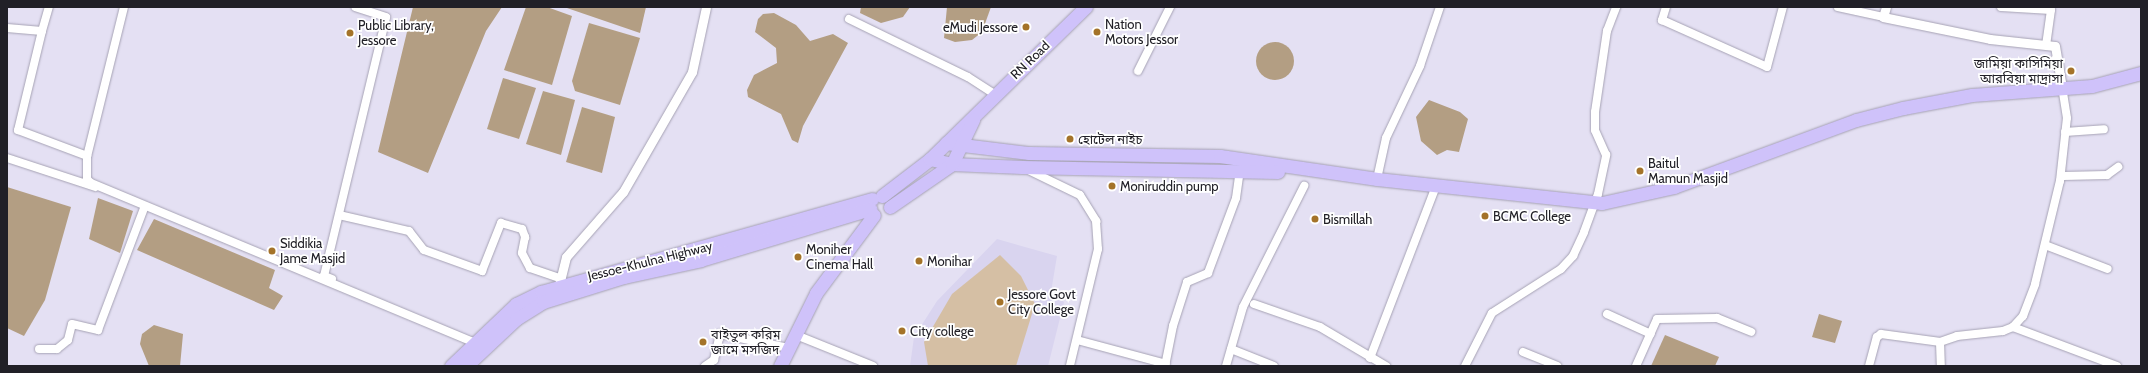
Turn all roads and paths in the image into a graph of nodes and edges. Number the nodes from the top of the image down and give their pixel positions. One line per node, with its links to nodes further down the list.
1 (49, 7): 18 (street)
2 (124, 7): 29 (street)
3 (356, 7): 46 (street)
4 (706, 7): 49 (street)
5 (1086, 7): 23 (highway, RN Road)
6 (1170, 7): 20 (street)
7 (1440, 7): 38 (street)
8 (1616, 7): 42 (street)
9 (1666, 7): 10 (street)
10 (1783, 7)
11 (1838, 7): 15 (street)
12 (1886, 7): 15 (street)
13 (2001, 7): 14 (street)
14 (2051, 8): 19 (street)
15 (1883, 17): 19 (street)
16 (849, 19): 23 (street)
17 (7, 28): 18 (street)
18 (42, 31): 29 (street)
19 (2046, 45): 22 (street)
20 (1138, 71)
21 (2141, 73): 22 (highway)
22 (2062, 88): 26 (street); 42 (highway)
23 (996, 95): 24 (highway, RN Road)
24 (976, 114): 27 (highway, RN Road); 28 (highway, RN Road)
25 (2104, 129): 26 (street)
26 (2065, 132): 47 (street)
27 (946, 143): 28 (highway); 31 (highway, Jessoe-Khulna Highway)
28 (962, 147): 32 (highway); 36 (highway)
29 (88, 156): 41 (street)
30 (7, 158): 41 (street)
31 (930, 159): 32 (highway); 43 (highway, Jessoe-Khulna Highway)
32 (952, 164): 33 (highway); 44 (highway)
33 (1022, 167): 35 (highway); 56 (street)
34 (2118, 167): 37 (street)
35 (1240, 171): 36 (highway); 64 (street)
36 (1332, 173): 38 (highway)
37 (2063, 176)
38 (1378, 179): 40 (highway)
39 (1304, 186): 61 (street)
40 (1436, 186): 42 (highway); 63 (street)
41 (100, 189): 45 (street)
42 (1595, 203): 74 (street)
43 (875, 205): 44 (highway); 44 (highway); 49 (highway, Jessoe-Khulna Highway); 55 (highway)
44 (890, 207)
45 (144, 208): 57 (street); 60 (street)
46 (339, 215): 49 (street); 57 (street)
47 (2045, 245): 48 (street); 52 (street)
48 (2108, 269)
49 (557, 288): 57 (highway, Jessoe-Khulna Highway); 66 (highway, Jessoe-Khulna Highway)
50 (1254, 304): 63 (street)
51 (1607, 314): 54 (street)
52 (2013, 327): 58 (street); 79 (street)
53 (1751, 332): 54 (street)
54 (1651, 334): 76 (street)
55 (796, 335): 59 (highway); 69 (street)
56 (1077, 340): 64 (street); 70 (street)
57 (477, 342): 65 (highway, Jessoe-Khulna Highway)
58 (1940, 342): 77 (street); 78 (street)
59 (788, 348): 67 (street); 68 (highway)
60 (39, 349)
61 (1231, 349): 71 (street); 72 (street)
62 (1523, 352): 75 (street)
63 (1370, 358): 73 (street)
64 (1165, 365)
65 (451, 366)
66 (466, 366)
67 (705, 366)
68 (780, 366)
69 (873, 366)
70 (1070, 366)
71 (1226, 366)
72 (1274, 366)
73 (1386, 366)
74 (1465, 366)
75 (1557, 366)
76 (1636, 366)
77 (1869, 366)
78 (1941, 366)
79 (2117, 366)

